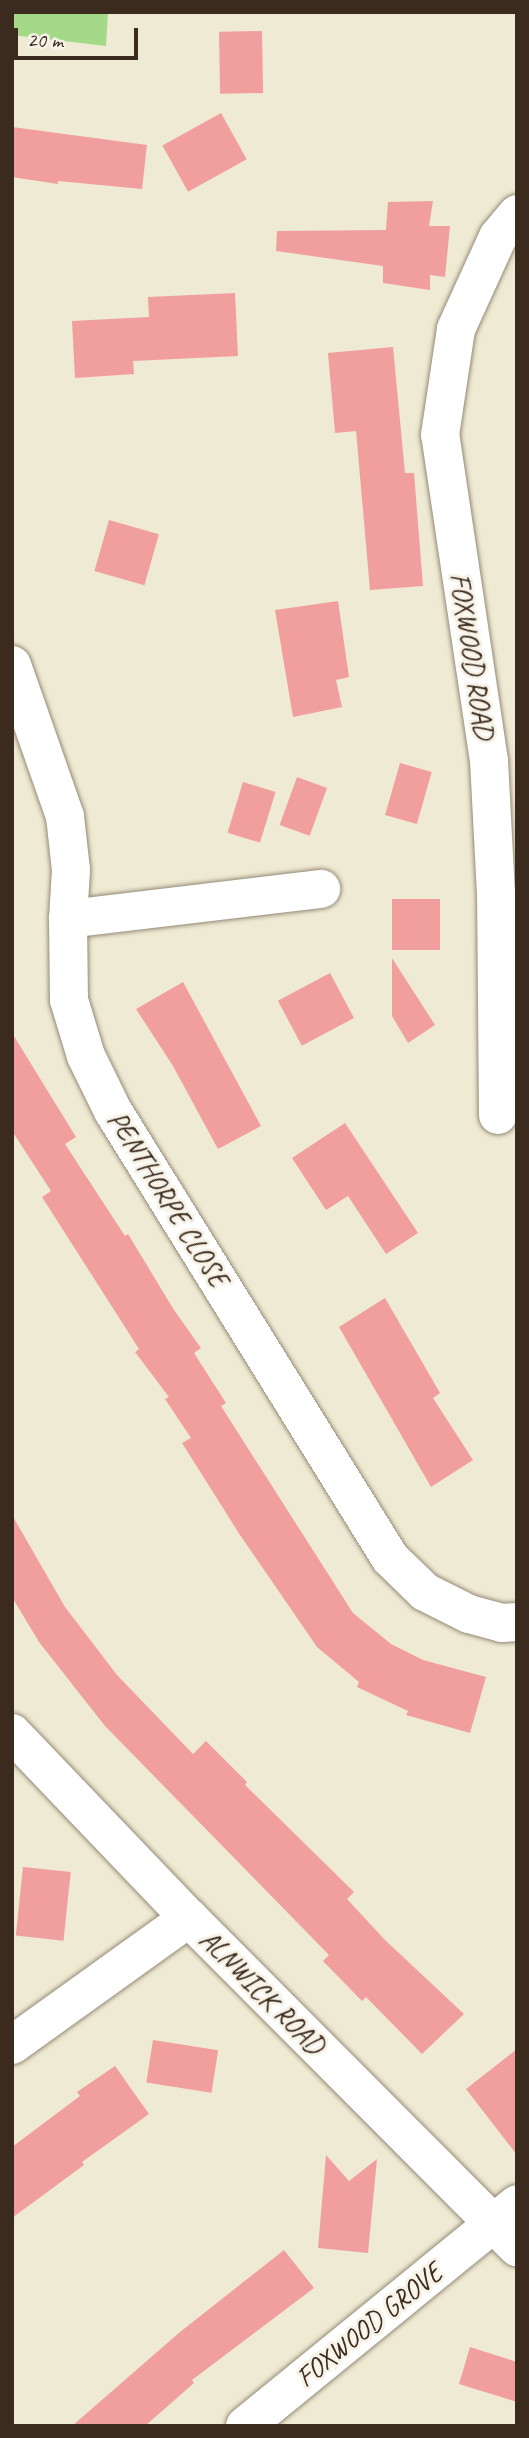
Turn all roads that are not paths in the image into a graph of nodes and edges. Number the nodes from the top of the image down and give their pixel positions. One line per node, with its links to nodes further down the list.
1 (517, 214): 5 (street, FOXWOOD ROAD)
2 (12, 665): 4 (street, PENTHORPE CLOSE)
3 (321, 889): 4 (street)
4 (68, 919): 6 (street, PENTHORPE CLOSE)
5 (498, 1115)
6 (517, 1622)
7 (12, 1733): 8 (street, ALNWICK ROAD)
8 (189, 1918): 9 (street); 10 (street, ALNWICK ROAD)
9 (12, 2045)
10 (509, 2225): 11 (street, FOXWOOD GROVE)
11 (245, 2426)

